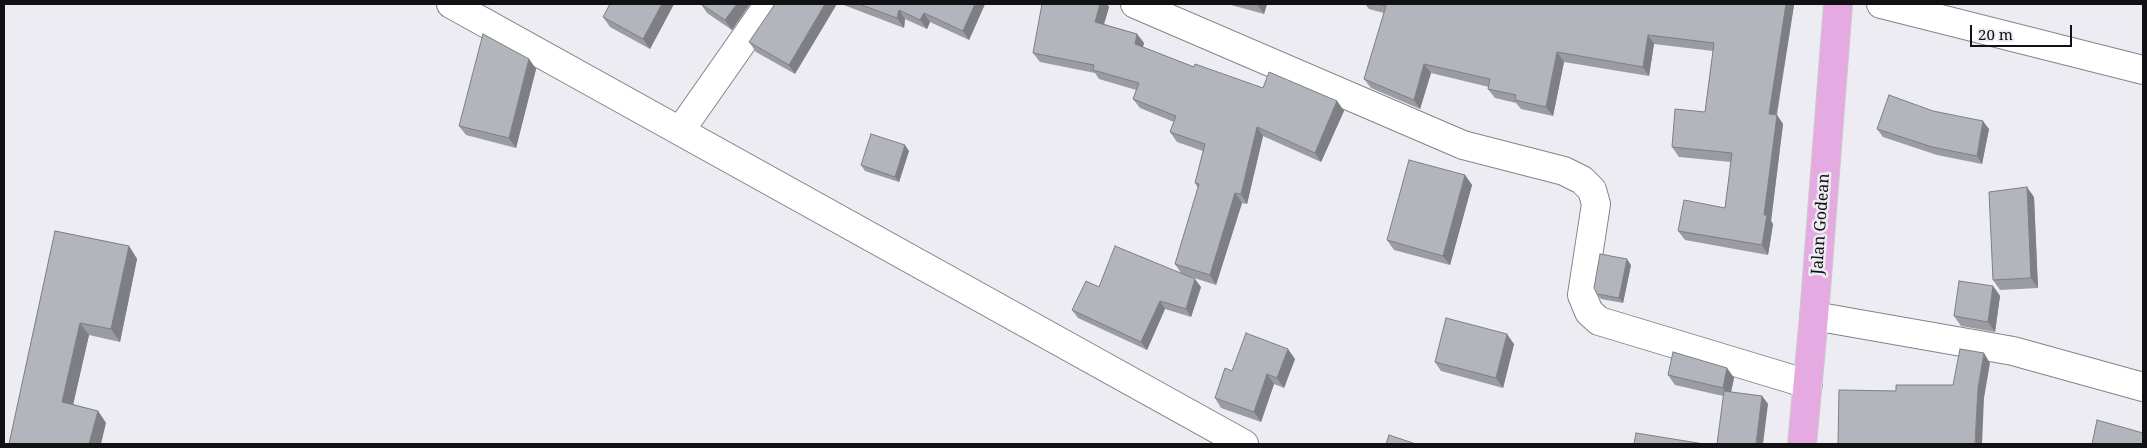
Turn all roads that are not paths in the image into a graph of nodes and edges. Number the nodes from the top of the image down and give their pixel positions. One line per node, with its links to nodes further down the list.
1 (451, 4): 7 (street)
2 (769, 4): 7 (street)
3 (1135, 4): 9 (street)
4 (1838, 4): 8 (main road, Jalan Godean)
5 (1881, 4): 6 (street)
6 (2143, 70)
7 (680, 130): 11 (street)
8 (1814, 316): 9 (main road, Jalan Godean); 10 (street)
9 (1808, 384): 12 (main road, Jalan Godean)
10 (2143, 387)
11 (1244, 444)
12 (1802, 444)

